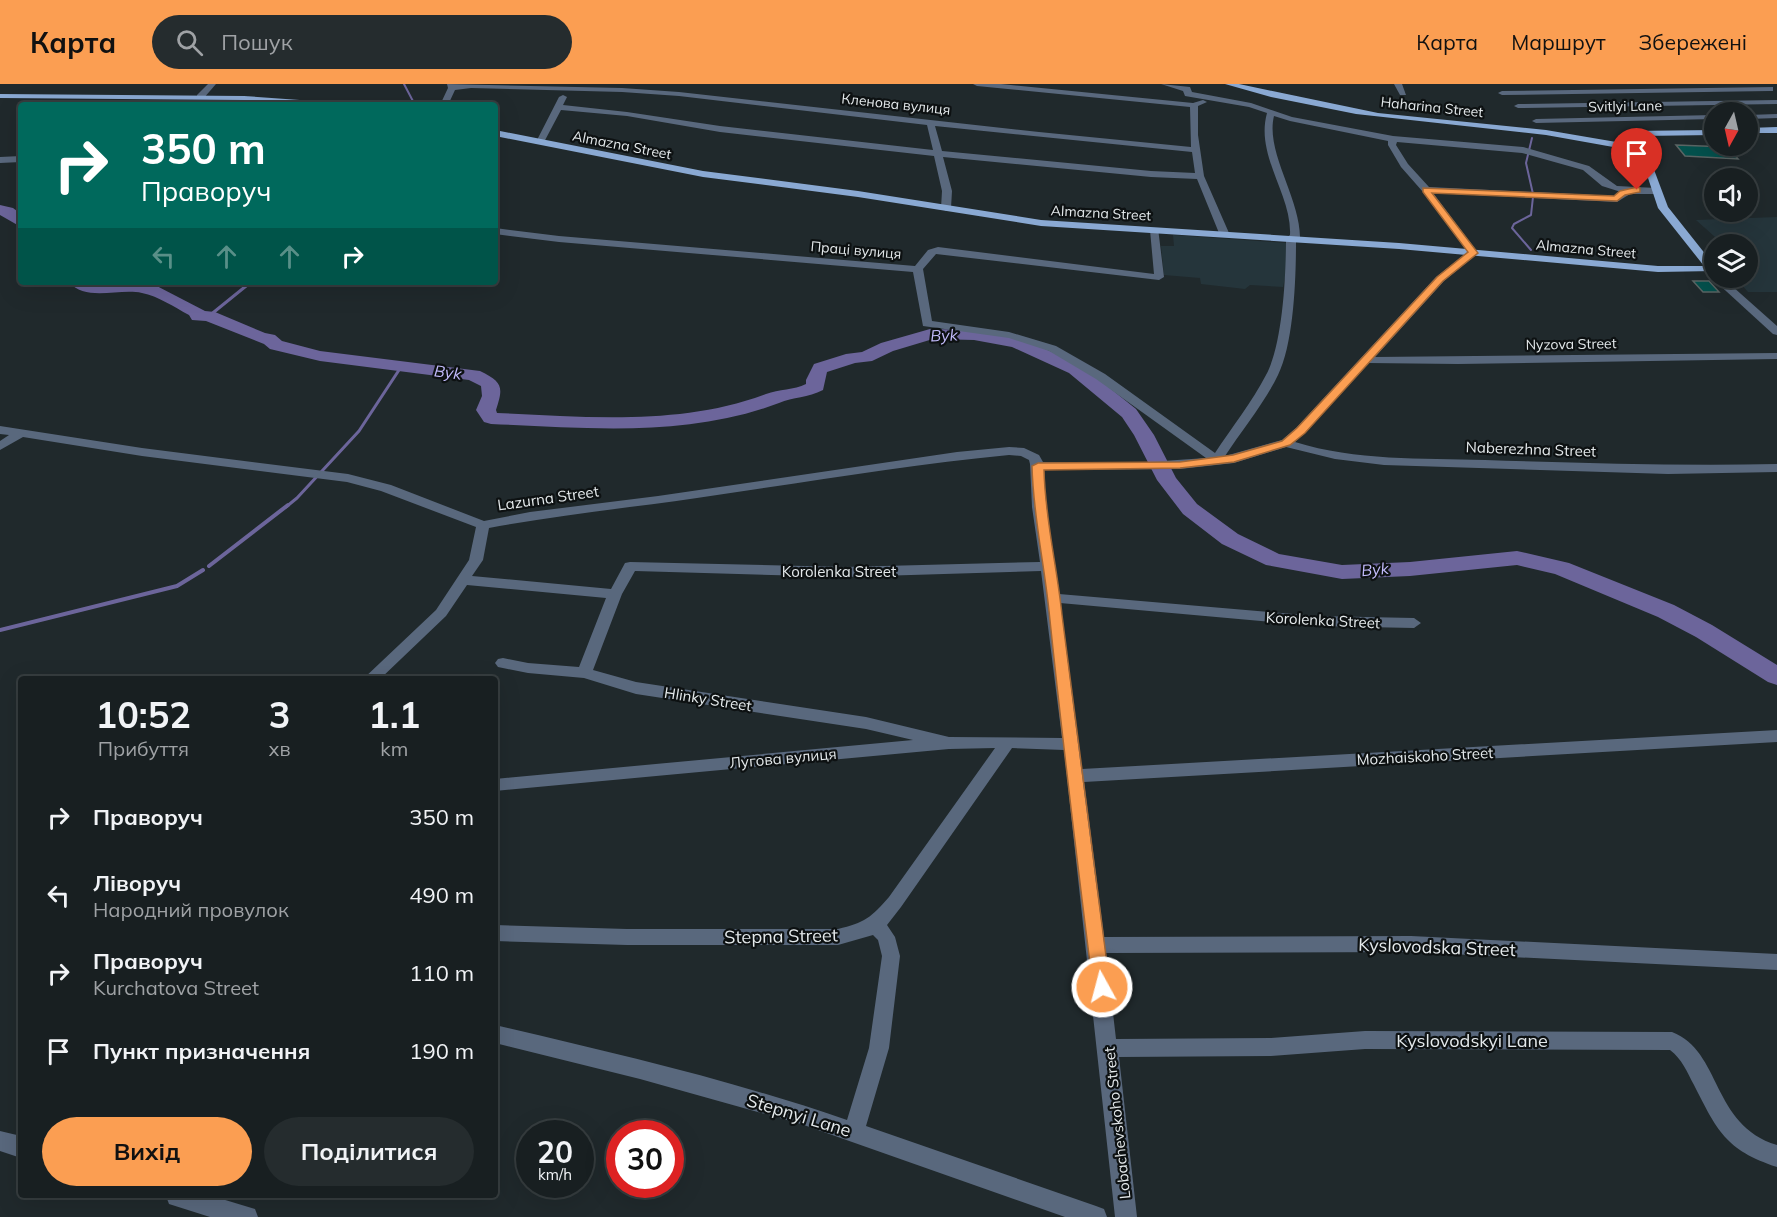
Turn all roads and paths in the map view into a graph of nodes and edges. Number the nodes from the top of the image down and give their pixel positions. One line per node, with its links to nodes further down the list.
1 (212, 84): 12 (street)
2 (977, 84): 17 (street)
3 (1166, 84): 10 (street)
4 (1229, 84): 28 (main road, Haharina Street)
5 (1398, 84): 9 (street)
6 (452, 86): 7 (street, Кленова вулиця); 15 (street)
7 (568, 86): 19 (street); 24 (street, Кленова вулиця)
8 (1770, 89): 18 (street)
9 (1404, 93)
10 (1188, 94): 13 (street); 17 (street)
11 (0, 96): 12 (main road)
12 (200, 97): 14 (main road)
13 (1212, 97): 17 (street); 20 (street)
14 (277, 102)
15 (445, 102)
16 (1777, 102): 18 (street)
17 (1191, 104): 36 (street)
18 (1518, 106): 25 (street)
19 (559, 107): 34 (street); 37 (street)
20 (1271, 113): 33 (street); 48 (street)
21 (1777, 116): 23 (street)
22 (1704, 117): 25 (street, Svitlyi Lane)
23 (1758, 117)
24 (930, 121): 36 (street, Кленова вулиця); 37 (street)
25 (1536, 121): 28 (street)
26 (1777, 130): 27 (main road)
27 (1758, 131)
28 (1548, 132): 32 (main road, Haharina Street)
29 (1704, 132): 31 (main road)
30 (498, 134): 34 (main road, Almazna Street)
31 (1639, 134): 32 (main road); 35 (main road)
32 (1570, 135): 35 (main road, Haharina Street)
33 (1393, 139): 41 (street); 42 (street)
34 (540, 142): 44 (main road, Almazna Street)
35 (1633, 148): 43 (main road)
36 (1197, 150): 40 (street)
37 (936, 152): 40 (street); 44 (street)
38 (18, 159): 39 (street)
39 (0, 160)
40 (1200, 176): 47 (street)
41 (1426, 190): 42 (street); 49 (street)
42 (1637, 190): 43 (street)
43 (1656, 191): 50 (main road)
44 (946, 208): 45 (main road, Almazna Street)
45 (1155, 230): 47 (main road, Almazna Street); 51 (street, Праці вулиця)
46 (498, 231): 51 (street, Праці вулиця)
47 (1224, 234): 48 (main road, Almazna Street)
48 (1293, 238): 49 (main road, Almazna Street); 61 (street)
49 (1473, 253): 52 (main road, Almazna Street); 56 (street)
50 (1704, 259)
51 (918, 269): 61 (street)
52 (1704, 272)
53 (1731, 288): 54 (street)
54 (1777, 332)
55 (1777, 356): 56 (street, Nyzova Street)
56 (1365, 360): 59 (street)
57 (0, 430): 58 (street, Lazurna Street)
58 (21, 433): 60 (street); 64 (street, Lazurna Street)
59 (1286, 443): 61 (street, Lazurna Street); 63 (street, Naberezhna Street)
60 (0, 446)
61 (1216, 460): 62 (street, Lazurna Street)
62 (1036, 462): 64 (street, Lazurna Street); 65 (street, Lobachevskoho Street)
63 (1777, 468)
64 (483, 525): 66 (street)
65 (1048, 566): 67 (street, Korolenka Street); 68 (street, Lobachevskoho Street)
66 (462, 580): 67 (street); 72 (street)
67 (615, 594): 71 (street)
68 (1054, 598): 69 (street, Korolenka Street); 76 (street, Lobachevskoho Street)
69 (1414, 623)
70 (504, 663): 71 (street, Hlinky Street)
71 (584, 674): 75 (street, Hlinky Street)
72 (373, 676)
73 (1777, 736): 77 (street, Mozhaiskoho Street)
74 (1008, 742): 75 (street, Лугова вулиця); 76 (street, Лугова вулиця); 79 (street)
75 (949, 743): 78 (street, Лугова вулиця)
76 (1071, 744): 77 (street, Lobachevskoho Street)
77 (1074, 776): 81 (street, Lobachevskoho Street)
78 (498, 785)
79 (876, 925): 80 (street, Stepna Street); 85 (street)
80 (498, 933)
81 (1096, 945): 82 (street, Kyslovodska Street); 84 (street, Lobachevskoho Street)
82 (1777, 962)
83 (498, 1035): 85 (street, Stepnyi Lane)
84 (1109, 1048): 88 (street, Kyslovodskyi Lane); 92 (street, Lobachevskoho Street)
85 (854, 1132): 91 (street, Stepnyi Lane)
86 (0, 1140): 87 (street)
87 (18, 1146)
88 (1777, 1156)
89 (184, 1198): 90 (street)
90 (247, 1217)
91 (1096, 1217)
92 (1126, 1217)

